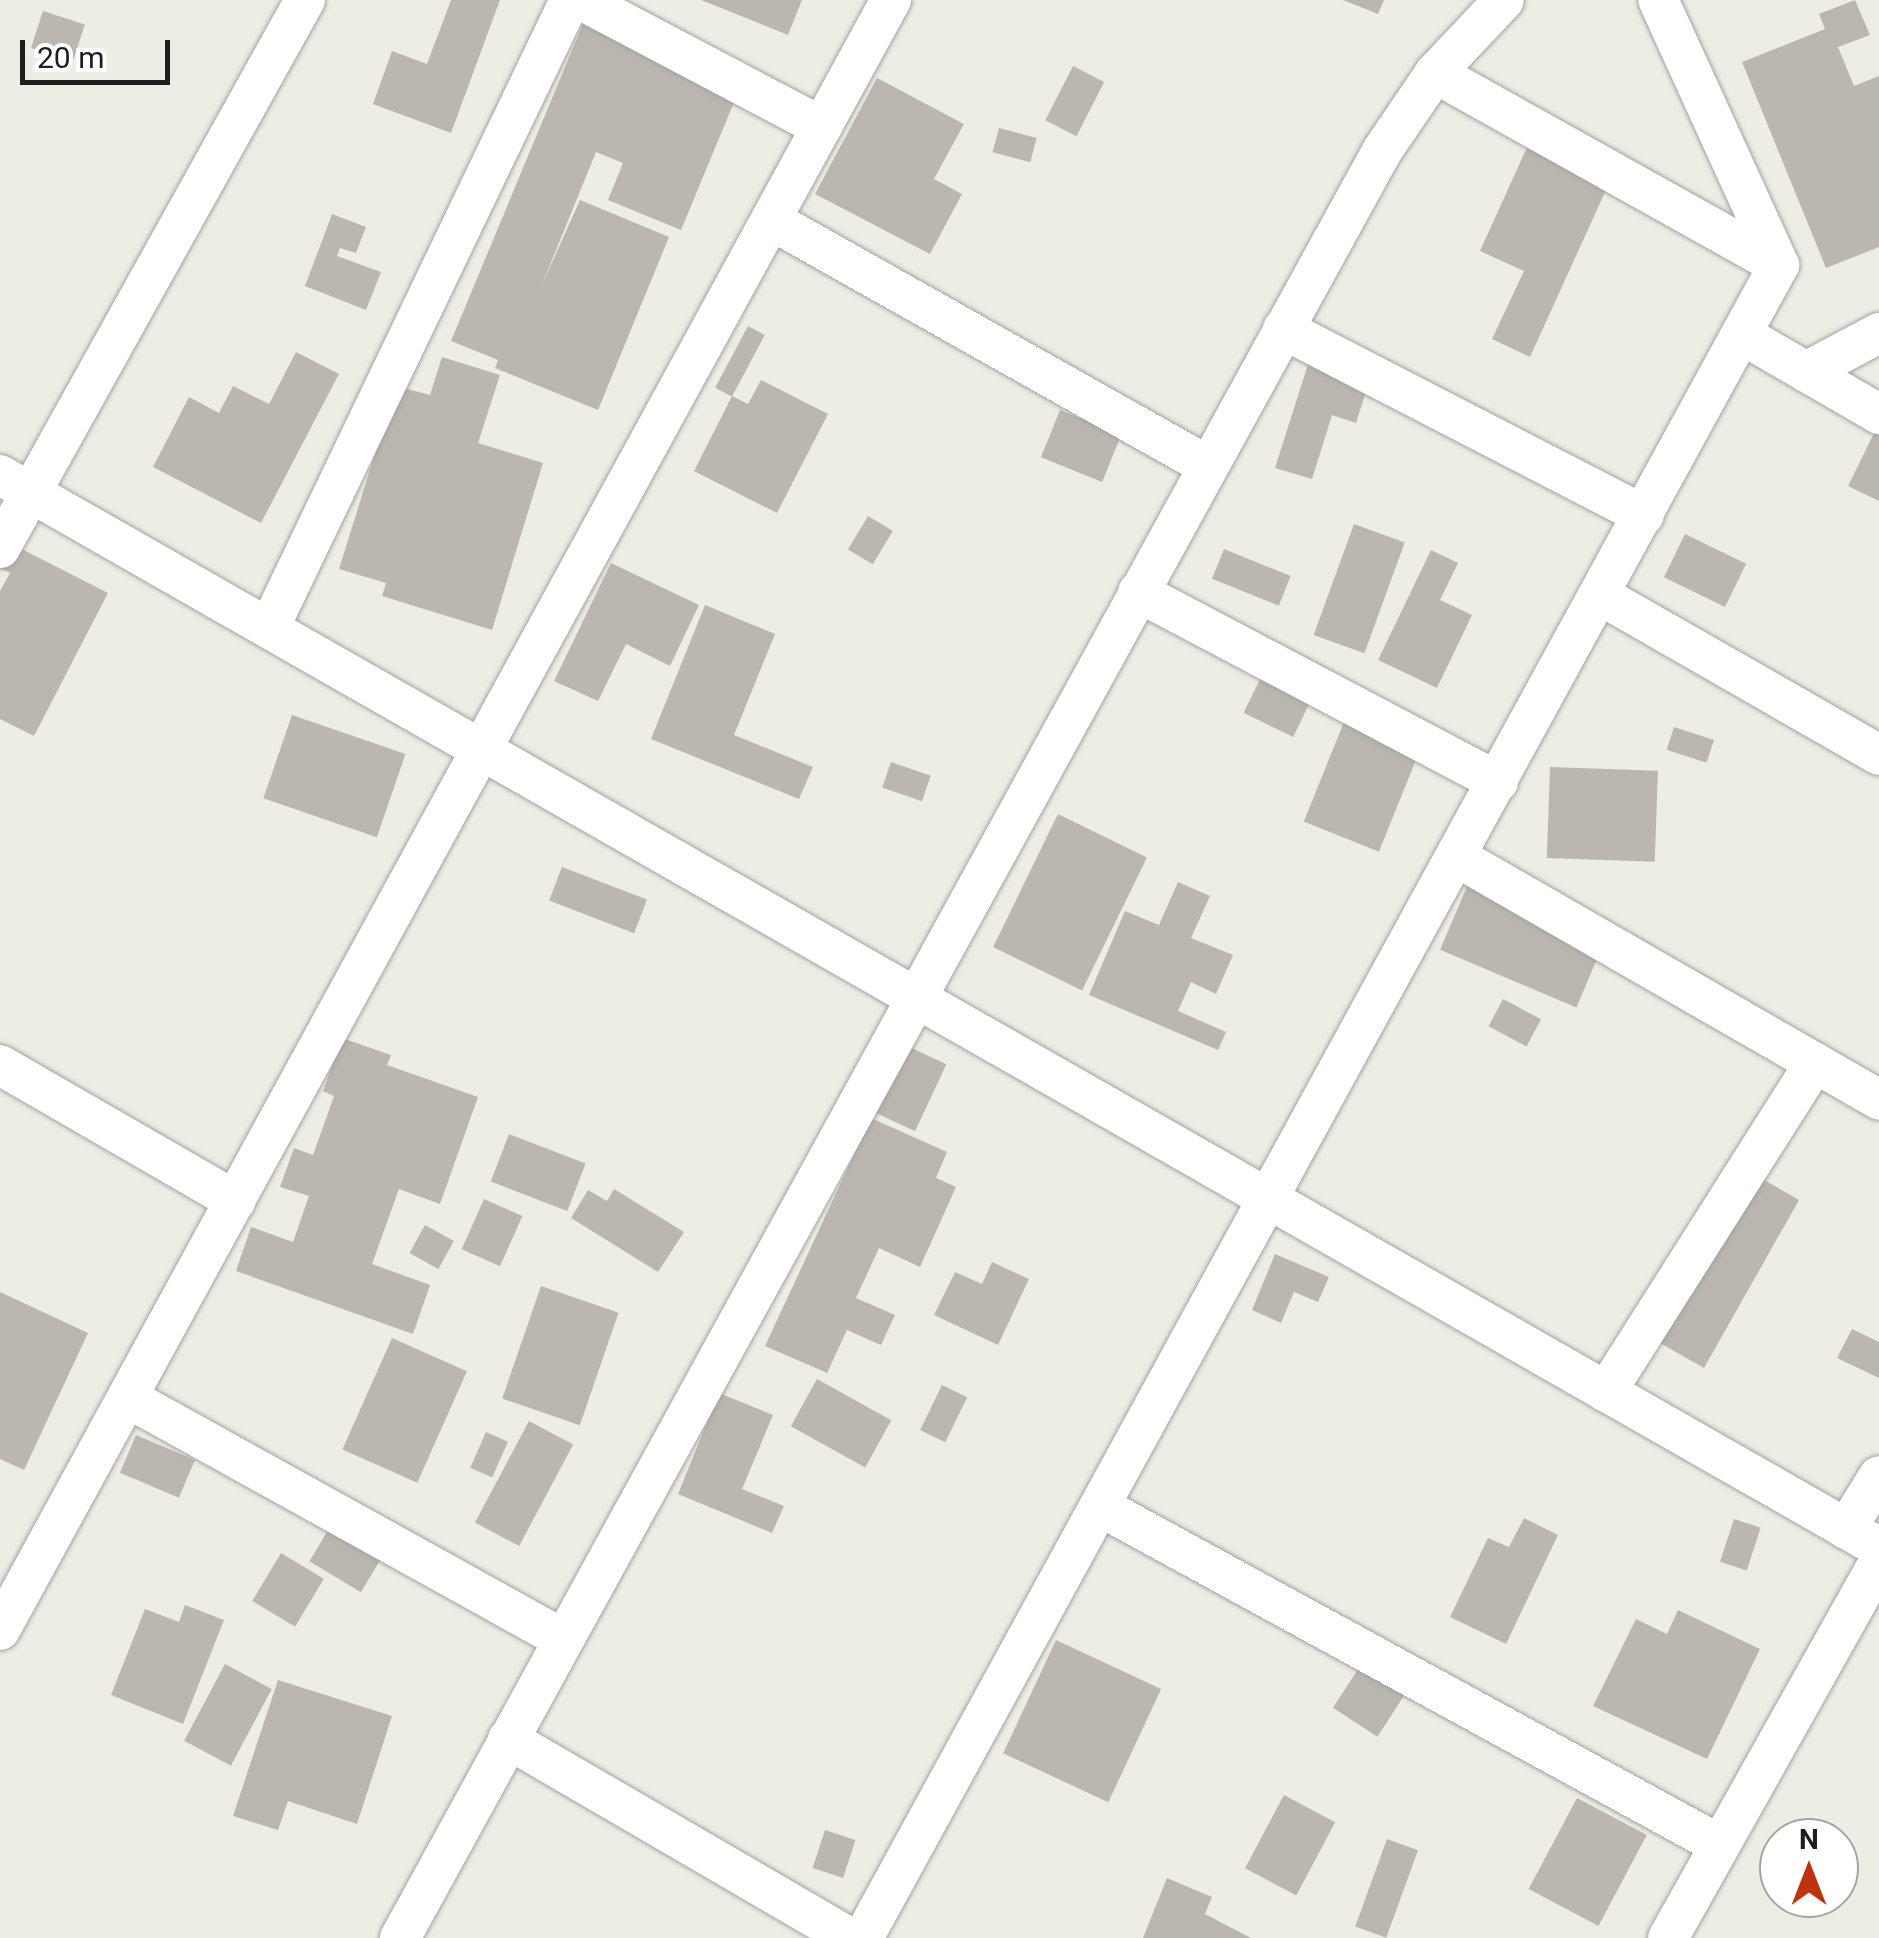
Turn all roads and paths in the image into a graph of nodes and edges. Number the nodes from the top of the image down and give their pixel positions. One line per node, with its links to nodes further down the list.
1 (305, 0): 17 (street)
2 (570, 0): 22 (street)
3 (581, 0): 8 (street)
4 (891, 0): 8 (street)
5 (1658, 0): 10 (street)
6 (1483, 9): 7 (street)
7 (1435, 73): 10 (street); 11 (street)
8 (822, 127): 9 (street)
9 (771, 220): 16 (street); 23 (street)
10 (1779, 265): 13 (street)
11 (1284, 328): 16 (street); 18 (street)
12 (1879, 332): 14 (street)
13 (1741, 334): 14 (street); 18 (street)
14 (1806, 372): 15 (street)
15 (1879, 414)
16 (1208, 466): 20 (street)
17 (16, 484): 19 (street); 22 (street)
18 (1644, 514): 21 (street)
19 (0, 548)
20 (1138, 592): 25 (street); 27 (street)
21 (1600, 595): 24 (street); 25 (street)
22 (269, 628): 23 (street)
23 (484, 751): 27 (street); 31 (street)
24 (1879, 755)
25 (1498, 782): 26 (street)
26 (1457, 857): 28 (street); 32 (street)
27 (914, 996): 32 (street); 41 (street)
28 (1815, 1063): 30 (street); 33 (street)
29 (0, 1065): 31 (street)
30 (1879, 1100)
31 (236, 1200): 34 (street)
32 (1270, 1200): 33 (street); 36 (street)
33 (1606, 1392): 37 (street)
34 (128, 1398): 39 (street); 41 (street)
35 (1879, 1476): 37 (street)
36 (1101, 1507): 43 (street); 46 (street)
37 (1863, 1538)
38 (1879, 1562): 43 (street)
39 (14, 1569): 40 (street)
40 (0, 1630)
41 (563, 1639): 42 (street)
42 (508, 1740): 44 (street); 45 (street)
43 (1720, 1845): 47 (street)
44 (400, 1938)
45 (850, 1938)
46 (863, 1938)
47 (1668, 1938)

